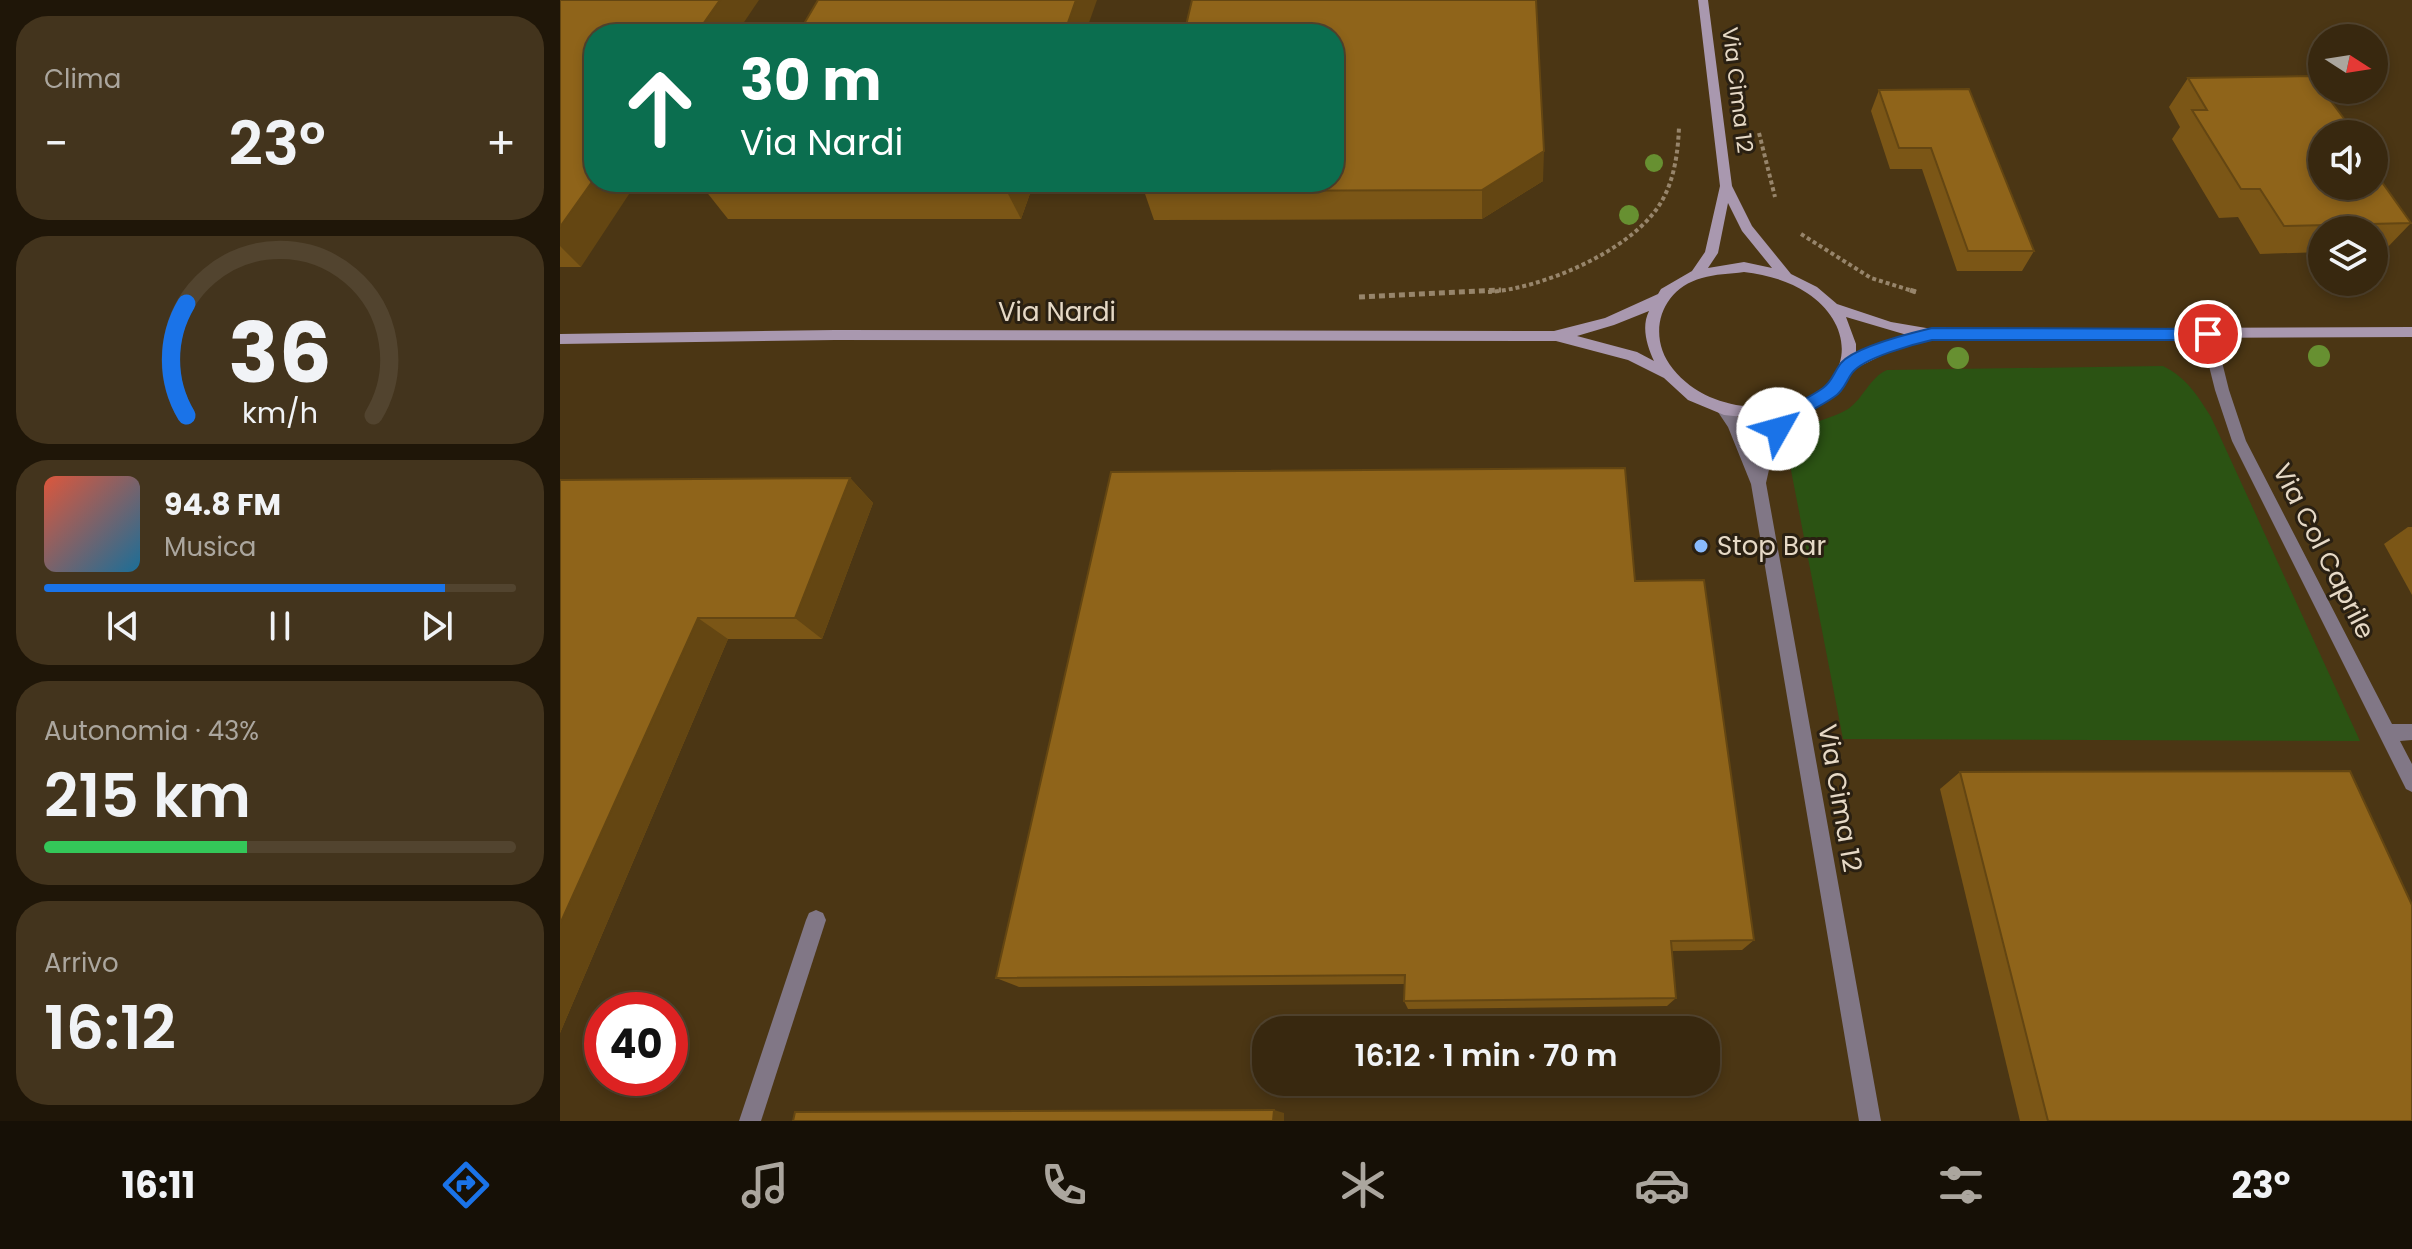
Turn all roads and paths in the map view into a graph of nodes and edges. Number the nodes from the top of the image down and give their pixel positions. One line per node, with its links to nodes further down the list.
1 (1703, 0): 4 (main road, Via Cima 12)
2 (1679, 126): 10 (path)
3 (1758, 127): 5 (path)
4 (1726, 186): 7 (main road); 8 (main road)
5 (1777, 203)
6 (1796, 230): 9 (path)
7 (1697, 273): 8 (main road); 11 (main road)
8 (1787, 276): 12 (main road)
9 (1930, 296)
10 (1355, 297)
11 (1661, 298): 16 (main road); 19 (main road)
12 (1833, 308): 14 (main road); 18 (main road)
13 (2412, 332): 15 (main road)
14 (1932, 334): 15 (main road); 18 (main road)
15 (2208, 334): 24 (street, Via Col Caprile)
16 (1554, 336): 17 (main road, Via Nardi); 19 (main road)
17 (560, 339)
18 (1847, 366): 21 (main road)
19 (1665, 373): 20 (main road)
20 (1723, 409): 21 (main road); 22 (street)
21 (1793, 411): 22 (street)
22 (1759, 484): 28 (street, Via Cima 12)
23 (2412, 732): 24 (street)
24 (2387, 733): 25 (street, Via Col Caprile)
25 (2412, 783)
26 (816, 920): 27 (street)
27 (750, 1121)
28 (1870, 1121)

